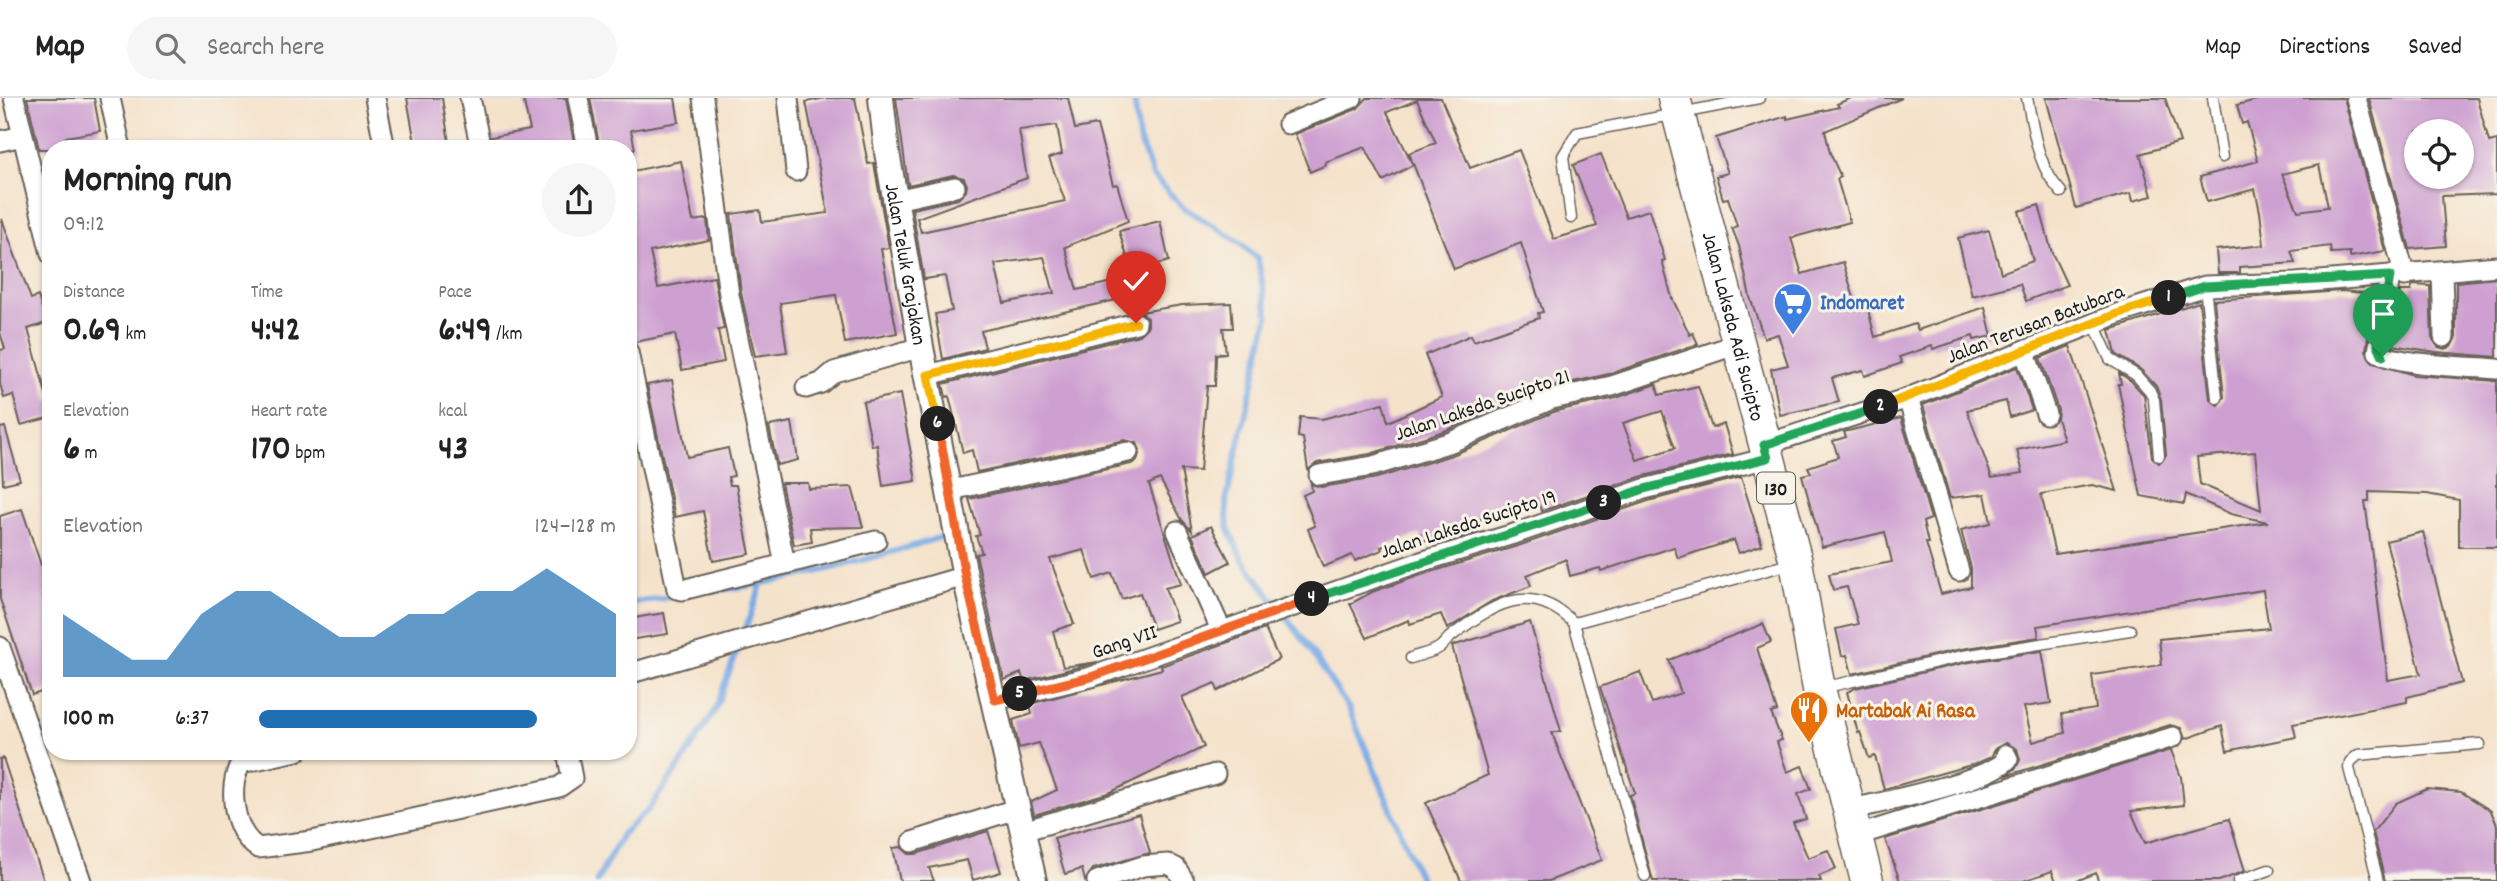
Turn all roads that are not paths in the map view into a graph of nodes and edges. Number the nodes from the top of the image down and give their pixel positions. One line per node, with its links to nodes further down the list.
1 (14, 98): 16 (street)
2 (110, 98): 17 (street)
3 (375, 98): 18 (street)
4 (470, 98): 19 (street)
5 (578, 98): 20 (street)
6 (703, 98): 54 (street)
7 (788, 98): 23 (street)
8 (884, 98): 26 (street, Jalan Teluk Grajakan)
9 (1352, 98): 15 (street)
10 (1759, 98): 14 (lane)
11 (2027, 98): 25 (lane)
12 (2213, 98): 22 (lane)
13 (2356, 98): 31 (street)
14 (1676, 105): 28 (lane); 36 (main road, Jalan Laksda Adi Sucipto / 130)
15 (1288, 124)
16 (23, 136): 21 (street); 27 (street)
17 (119, 140)
18 (383, 140)
19 (479, 140)
20 (586, 140)
21 (0, 141)
22 (2222, 157)
23 (796, 171)
24 (955, 187): 26 (street)
25 (2060, 192)
26 (896, 200): 37 (street, Jalan Teluk Grajakan)
27 (42, 216)
28 (1571, 218)
29 (2497, 266): 30 (street, Jalan Terusan Batubara)
30 (2442, 272): 31 (street, Jalan Terusan Batubara); 35 (street)
31 (2398, 276): 32 (street, Jalan Terusan Batubara); 39 (street)
32 (2205, 286): 34 (street, Jalan Terusan Batubara); 44 (lane)
33 (1136, 323): 40 (street)
34 (2094, 324): 38 (street, Jalan Terusan Batubara); 48 (lane)
35 (2444, 337)
36 (1738, 344): 47 (main road, Jalan Laksda Adi Sucipto / 130); 49 (street, Jalan Laksda Sucipto 21)
37 (921, 347): 40 (street, Jalan Teluk Grajakan); 41 (street)
38 (2025, 350): 43 (street, Jalan Terusan Batubara); 45 (street)
39 (2497, 369)
40 (928, 375): 50 (street, Jalan Teluk Grajakan)
41 (806, 388)
42 (637, 396): 54 (street)
43 (1908, 398): 47 (street, Jalan Terusan Batubara); 55 (street)
44 (2217, 398)
45 (2046, 414)
46 (1128, 452): 50 (street)
47 (1766, 452): 53 (main road, Jalan Laksda Adi Sucipto / 130); 57 (street, Jalan Laksda Sucipto 19)
48 (2159, 456)
49 (1319, 475)
50 (951, 490): 56 (street, Jalan Teluk Grajakan)
51 (1177, 531): 60 (street)
52 (876, 541): 54 (street)
53 (1796, 562): 58 (lane); 64 (main road, Jalan Laksda Adi Sucipto / 130)
54 (785, 564)
55 (1959, 571)
56 (965, 576): 63 (street); 65 (street, Jalan Teluk Grajakan)
57 (1266, 618): 60 (street, Gang VII)
58 (1574, 623): 62 (lane); 76 (lane)
59 (2130, 629): 64 (lane)
60 (1222, 632): 65 (street, Gang VII)
61 (0, 647): 77 (street)
62 (1411, 658)
63 (637, 671)
64 (1819, 689): 73 (main road, Jalan Laksda Adi Sucipto / 130)
65 (995, 700): 72 (street, Jalan Teluk Grajakan)
66 (2173, 737): 73 (street)
67 (2480, 744): 83 (lane)
68 (2006, 755): 73 (street)
69 (249, 760): 70 (street)
70 (569, 760)
71 (1215, 774): 72 (street)
72 (1021, 819): 74 (street); 78 (street, Jalan Teluk Grajakan)
73 (1853, 823): 81 (main road, Jalan Laksda Adi Sucipto / 130)
74 (912, 842)
75 (2269, 870): 82 (lane)
76 (1645, 876)
77 (81, 881)
78 (1034, 881)
79 (1097, 881): 80 (street)
80 (1184, 881)
81 (1867, 881)
82 (2238, 881)
83 (2378, 881)

